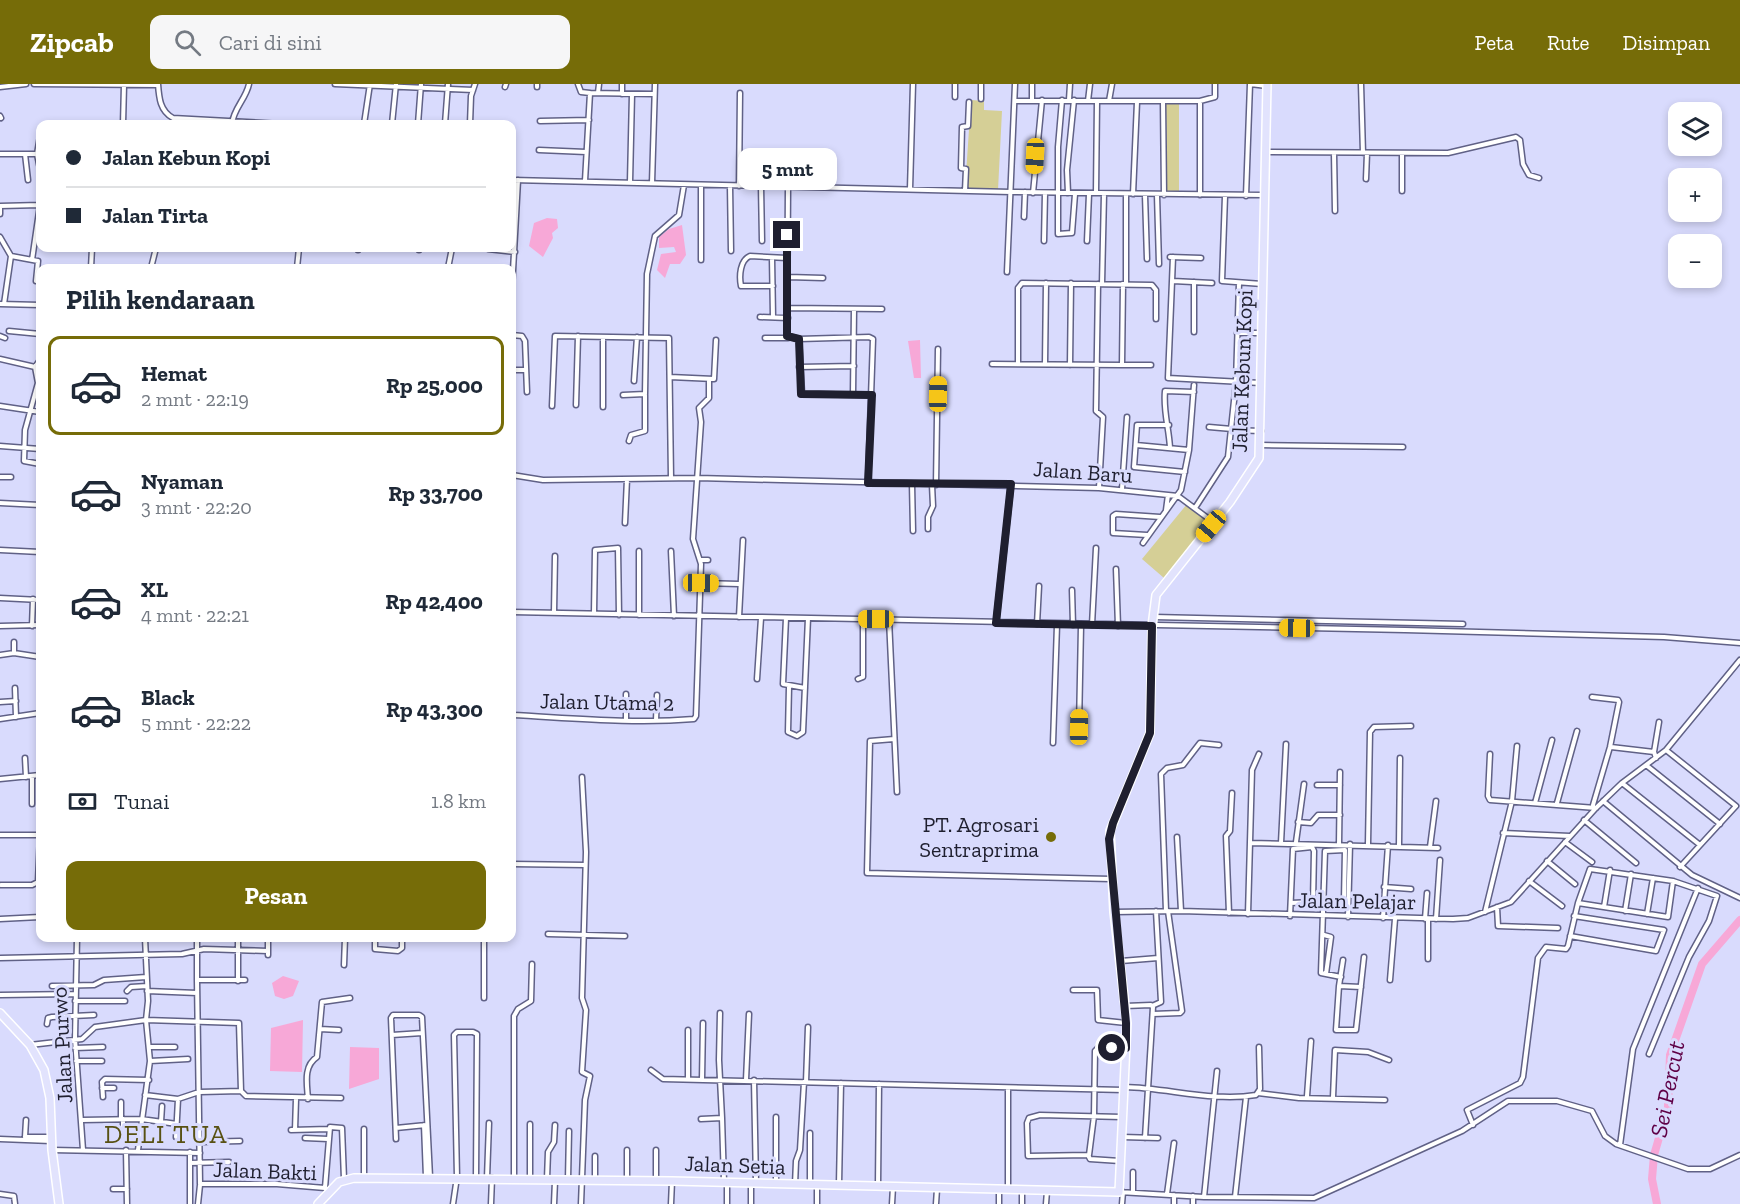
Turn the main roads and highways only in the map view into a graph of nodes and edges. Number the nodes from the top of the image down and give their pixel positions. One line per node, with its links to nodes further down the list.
1 (1267, 85): 3 (main road, Jalan Kebun Kopi)
2 (0, 1013): 4 (main road)
3 (1121, 1192): 5 (main road, Jalan Setia)
4 (59, 1204)
5 (318, 1204)

